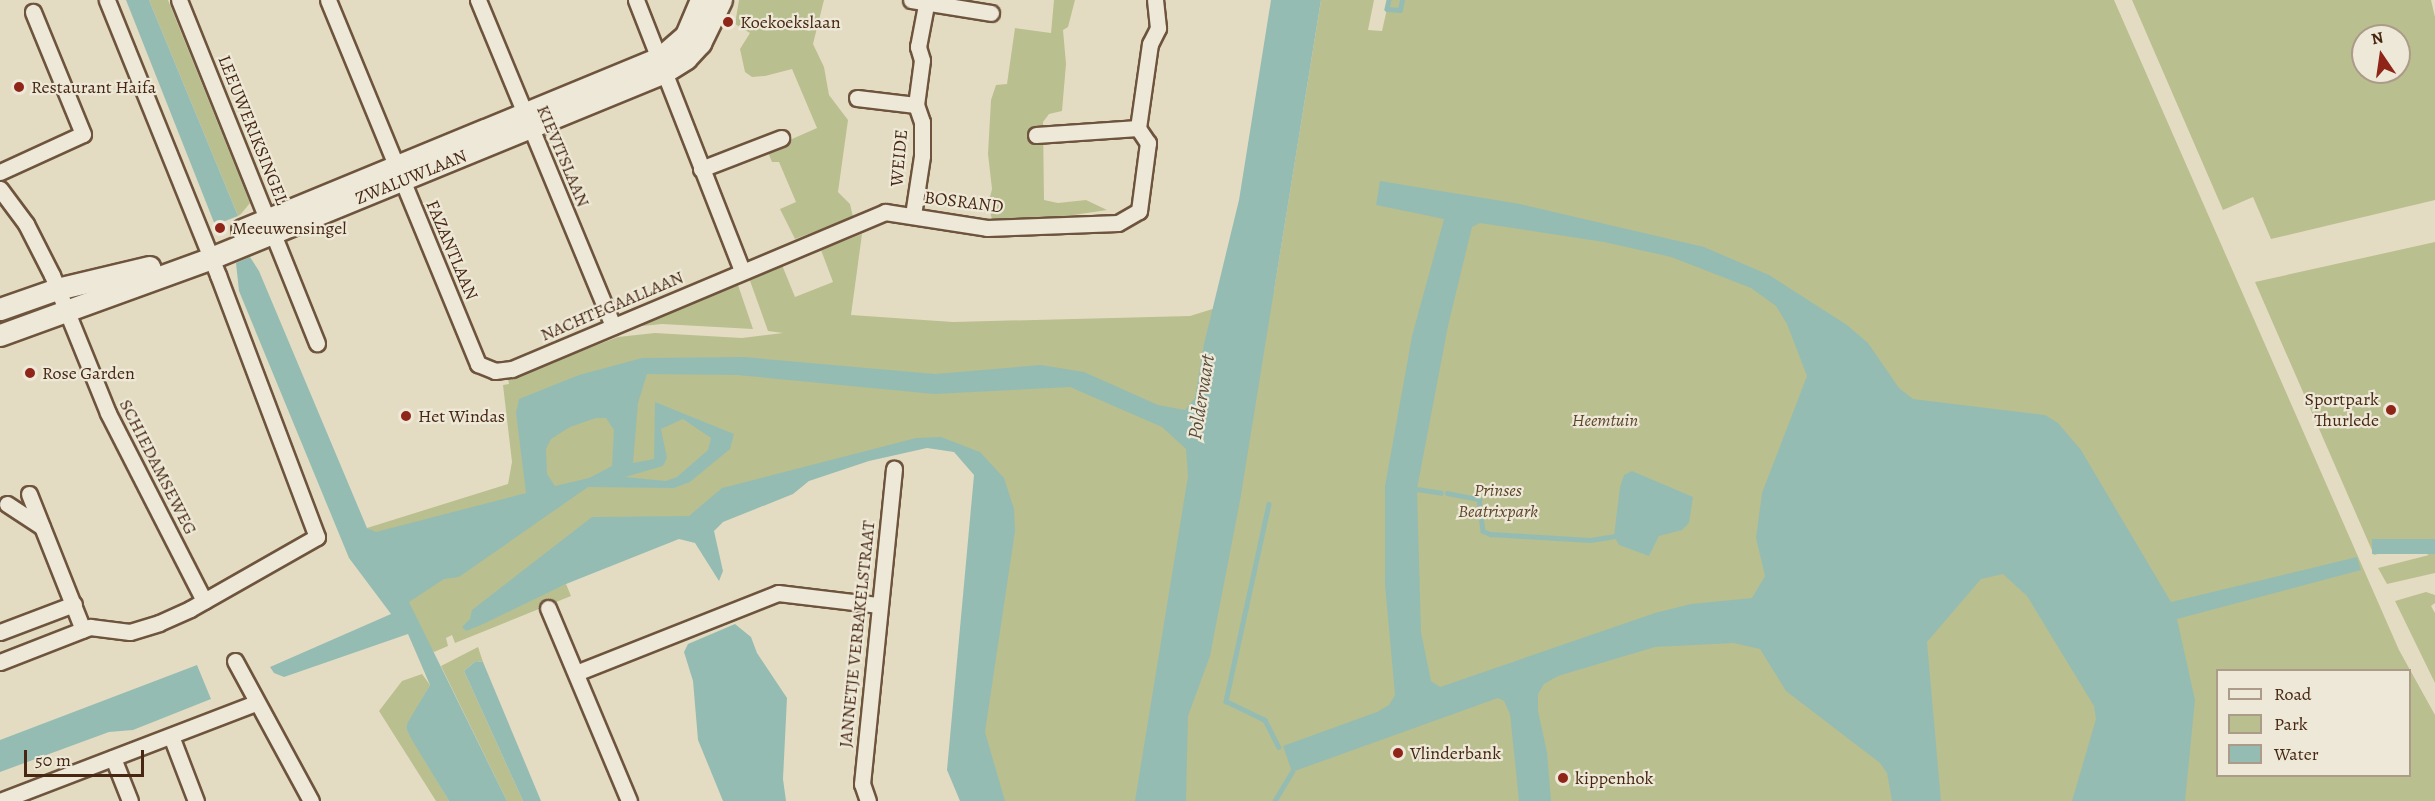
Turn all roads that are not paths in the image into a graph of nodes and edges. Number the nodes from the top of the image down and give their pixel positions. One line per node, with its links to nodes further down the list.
1 (107, 0): 26 (street)
2 (179, 0): 25 (street, LEEUWERIKSINGEL)
3 (328, 0): 22 (street, FAZANTLAAN)
4 (478, 0): 16 (street, KIEVITSLAAN)
5 (636, 0): 13 (street)
6 (701, 0): 13 (main road, ZWALUWLAAN)
7 (721, 0): 13 (main road, ZWALUWLAAN)
8 (910, 0): 10 (street)
9 (1155, 0): 17 (street, BOSRAND)
10 (926, 5): 12 (street); 15 (street, WEIDE)
11 (33, 12): 21 (street)
12 (991, 13)
13 (662, 65): 16 (main road, ZWALUWLAAN); 20 (street)
14 (857, 98): 15 (street, WEIDE)
15 (916, 105): 24 (street, WEIDE)
16 (527, 121): 22 (main road, ZWALUWLAAN); 31 (street, KIEVITSLAAN)
17 (1138, 128): 18 (street); 24 (street, BOSRAND)
18 (1036, 135)
19 (781, 138): 20 (street)
20 (701, 169): 27 (street)
21 (0, 172)
22 (399, 174): 25 (main road, ZWALUWLAAN); 34 (street, FAZANTLAAN)
23 (0, 189): 28 (street, SCHIEDAMSEWEG)
24 (913, 215): 27 (street, BOSRAND)
25 (271, 226): 26 (main road, ZWALUWLAAN); 33 (street, LEEUWERIKSINGEL)
26 (209, 251): 28 (main road, ZWALUWLAAN); 30 (main road, ZWALUWLAAN); 39 (street)
27 (742, 271): 31 (street, NACHTEGAALLAAN)
28 (57, 289): 29 (main road, ZWALUWLAAN); 30 (street, SCHIEDAMSEWEG)
29 (0, 309)
30 (66, 311): 32 (main road, ZWALUWLAAN); 39 (street, SCHIEDAMSEWEG)
31 (613, 326): 34 (street, NACHTEGAALLAAN)
32 (0, 335)
33 (316, 343)
34 (495, 371)
35 (894, 469): 41 (street, JANNETJE VERBAKELSTRAAT)
36 (29, 494): 38 (street)
37 (7, 504): 38 (street)
38 (42, 527): 40 (street)
39 (204, 602): 43 (street)
40 (74, 604): 43 (street); 44 (street)
41 (879, 605): 47 (street); 56 (street, JANNETJE VERBAKELSTRAAT)
42 (548, 608): 47 (street)
43 (83, 630): 46 (street)
44 (0, 632)
45 (235, 661): 48 (street)
46 (0, 662)
47 (576, 673): 55 (street)
48 (255, 703): 49 (street); 54 (street)
49 (171, 736): 50 (street); 53 (street)
50 (114, 758): 51 (street); 52 (street)
51 (0, 801)
52 (130, 801)
53 (196, 801)
54 (311, 801)
55 (629, 801)
56 (868, 801)

